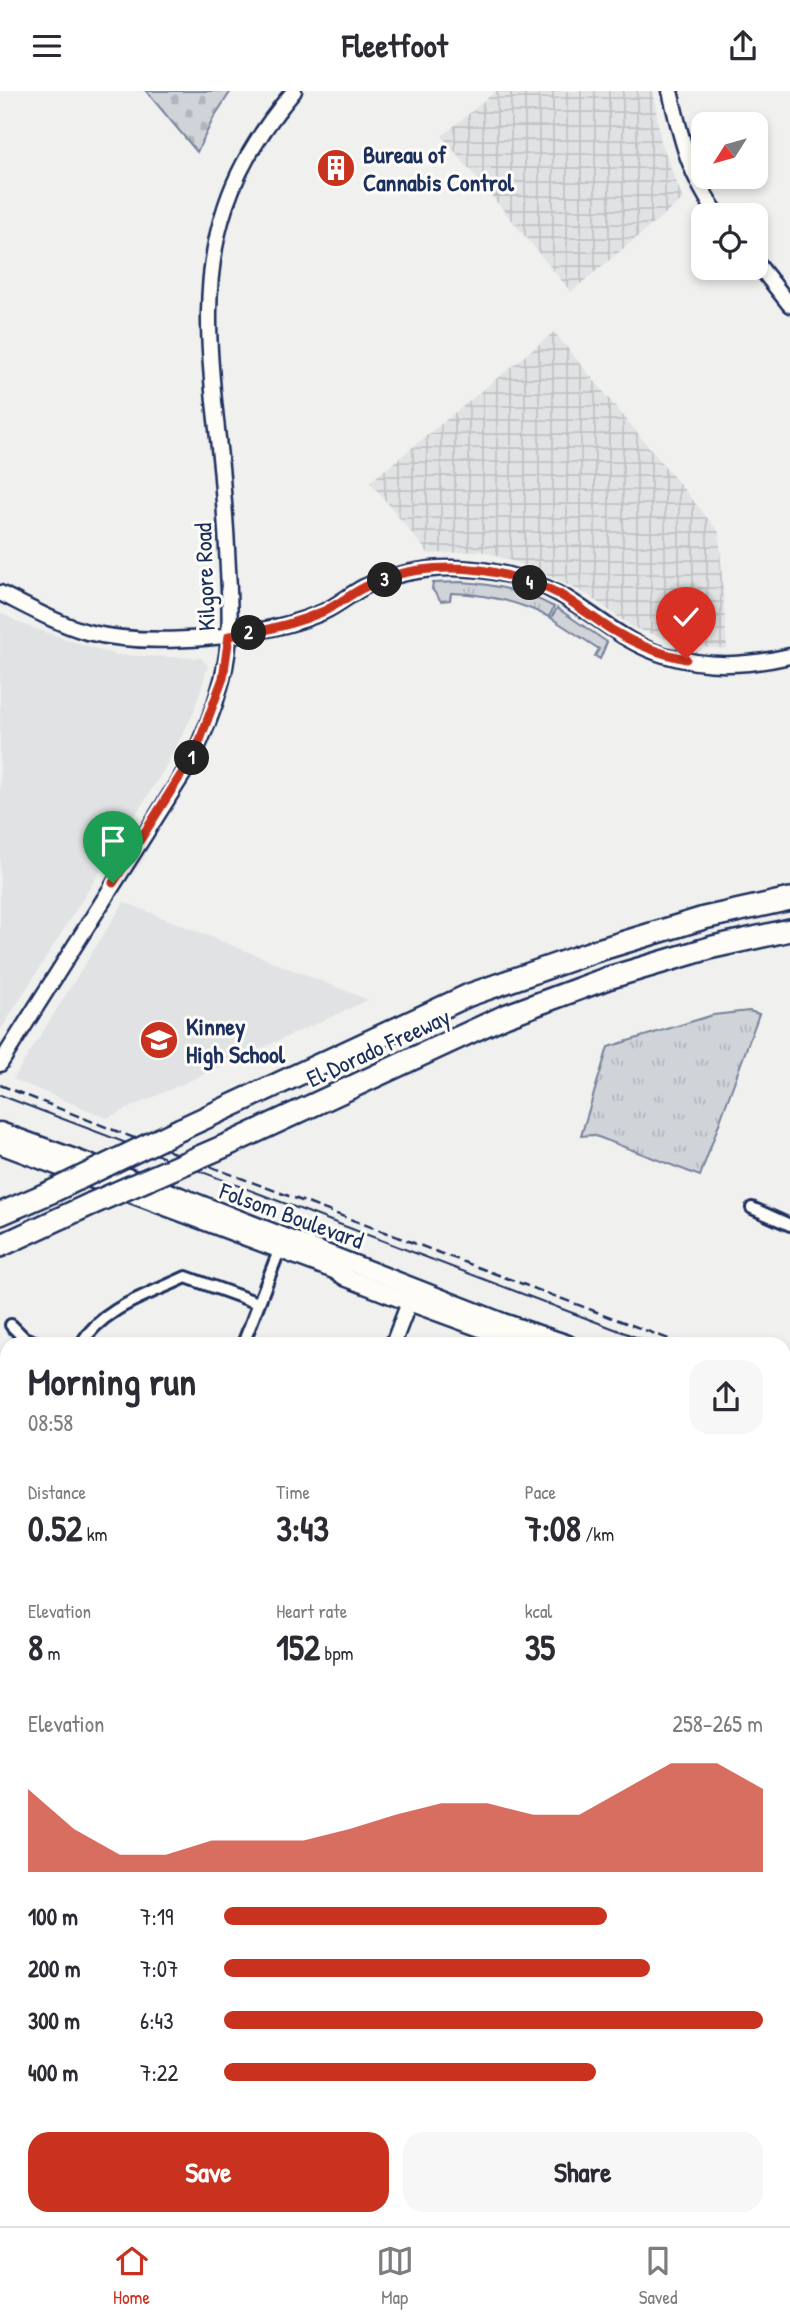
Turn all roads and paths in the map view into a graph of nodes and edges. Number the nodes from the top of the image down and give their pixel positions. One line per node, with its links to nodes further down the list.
1 (294, 91): 7 (street, Kilgore Road)
2 (670, 91): 3 (street)
3 (710, 203)
4 (768, 277): 5 (street)
5 (790, 305)
6 (0, 593): 7 (street)
7 (229, 636): 8 (street); 11 (street, Kilgore Road)
8 (790, 656)
9 (790, 899): 15 (highway, El Dorado Freeway, bridge)
10 (790, 930): 18 (highway, El Dorado Freeway, bridge)
11 (0, 1064)
12 (0, 1131): 17 (main road, Folsom Boulevard)
13 (0, 1145): 17 (main road, Folsom Boulevard)
14 (752, 1208): 16 (street)
15 (0, 1214)
16 (790, 1225)
17 (282, 1243): 19 (main road, Folsom Boulevard); 20 (street)
18 (0, 1246)
19 (412, 1295): 25 (street); 26 (main road, Folsom Boulevard); 27 (main road, Folsom Boulevard)
20 (258, 1303): 23 (street); 24 (street)
21 (11, 1325): 22 (street)
22 (23, 1337)
23 (86, 1337)
24 (246, 1337)
25 (396, 1337)
26 (508, 1337)
27 (546, 1337)

